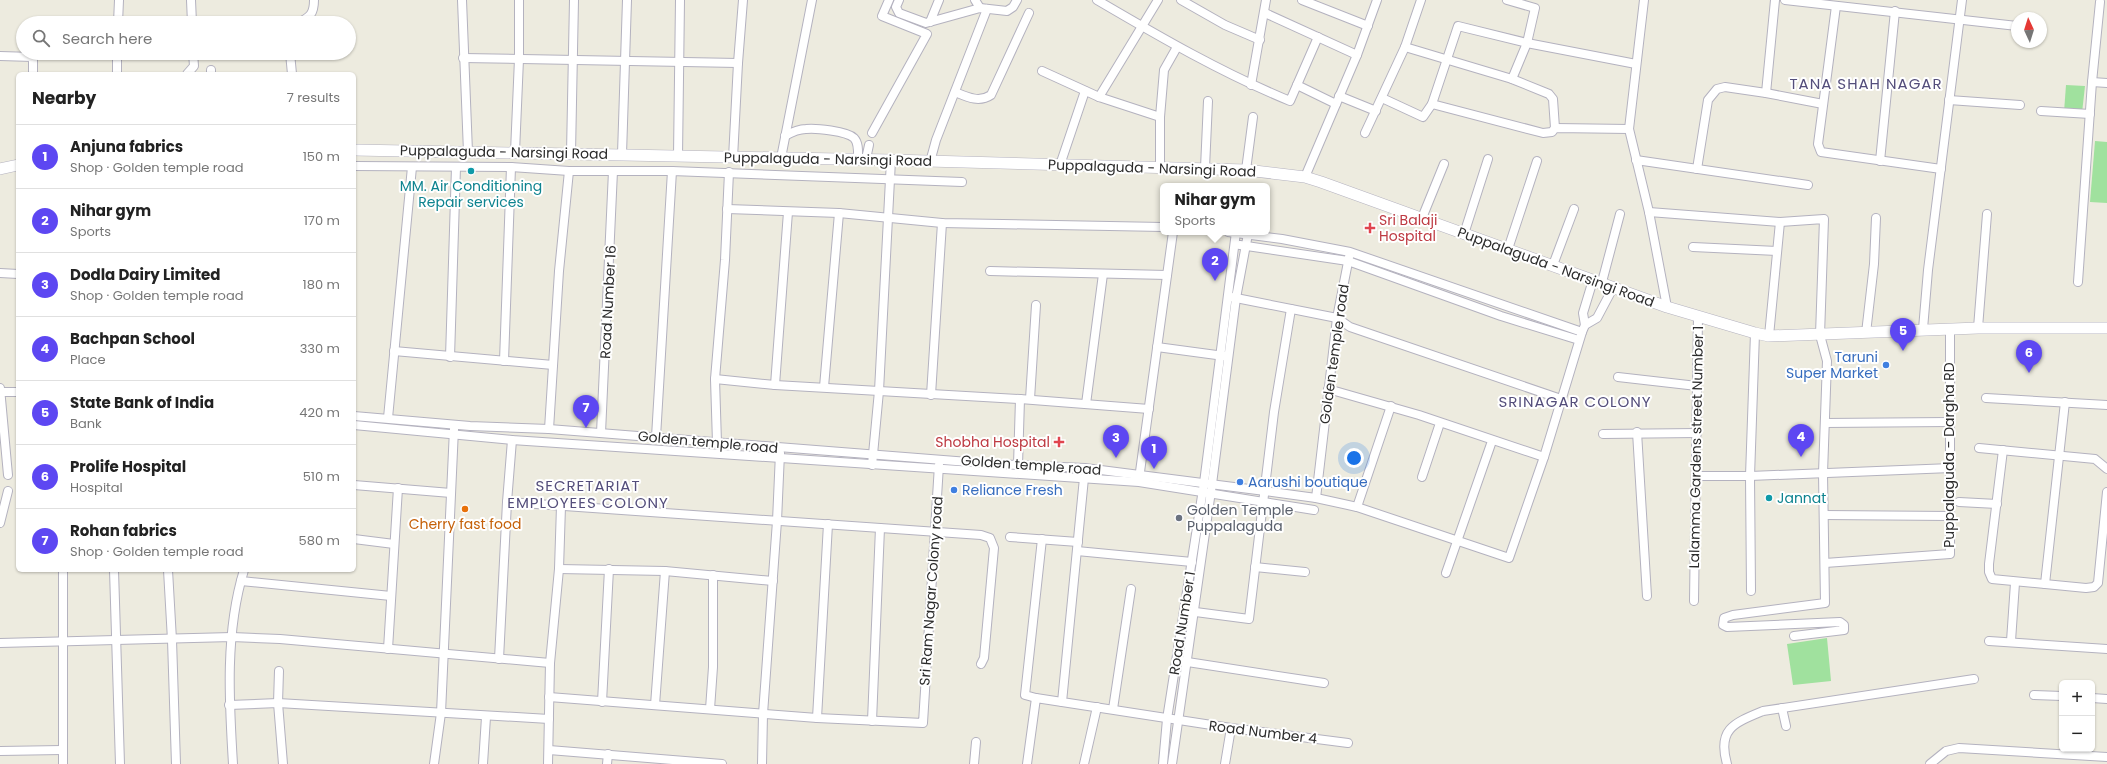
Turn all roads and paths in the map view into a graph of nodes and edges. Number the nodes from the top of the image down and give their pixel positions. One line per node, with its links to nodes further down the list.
1 (119, 0): 35 (street)
2 (191, 0): 36 (street)
3 (314, 0): 37 (street)
4 (462, 0): 51 (street)
5 (519, 0): 52 (street)
6 (574, 0): 57 (street)
7 (628, 0): 59 (street)
8 (680, 0): 60 (street)
9 (743, 0): 61 (street)
10 (812, 0): 94 (street)
11 (888, 0): 92 (street)
12 (899, 0): 39 (street)
13 (939, 0): 39 (street)
14 (974, 0): 31 (street)
15 (1017, 0): 31 (street)
16 (1097, 0): 41 (street)
17 (1158, 0): 41 (street)
18 (1181, 0): 44 (street)
19 (1266, 0): 34 (street)
20 (1302, 0): 42 (street)
21 (1376, 0): 42 (street)
22 (1422, 0): 47 (street)
23 (1507, 0): 29 (street)
24 (1644, 0): 62 (street)
25 (1775, 0): 75 (street)
26 (1785, 0): 30 (street)
27 (1962, 0): 38 (street)
28 (2100, 2): 69 (street)
29 (1535, 4): 45 (street)
30 (1836, 6): 32 (street); 83 (street)
31 (984, 9): 39 (street); 74 (street)
32 (1895, 11): 38 (street); 109 (street)
33 (1029, 13): 74 (street)
34 (1265, 13): 43 (street); 44 (street)
35 (118, 16)
36 (192, 16)
37 (311, 16)
38 (1959, 21): 40 (street); 79 (street)
39 (930, 22)
40 (2011, 25)
41 (1141, 26): 46 (street); 77 (street)
42 (1368, 26): 48 (street)
43 (1318, 38): 48 (street); 72 (street)
44 (1260, 40): 71 (street)
45 (1527, 43): 58 (street); 62 (street); 68 (street)
46 (1177, 47): 71 (street); 88 (street)
47 (1405, 47): 58 (street); 78 (street)
48 (1357, 55): 76 (street)
49 (0, 56): 50 (street)
50 (16, 56)
51 (462, 58): 52 (street); 97 (street)
52 (519, 59): 57 (street); 98 (street)
53 (33, 60): 64 (street)
54 (117, 60): 65 (street)
55 (194, 60): 66 (street)
56 (291, 60): 67 (street)
57 (573, 60): 59 (street); 99 (street)
58 (1445, 60): 68 (street); 82 (street)
59 (626, 61): 60 (street); 100 (street)
60 (679, 62): 61 (street); 101 (street)
61 (738, 63): 102 (street)
62 (1636, 64): 91 (street)
63 (1042, 71): 73 (street)
64 (33, 72)
65 (117, 72)
66 (189, 72)
67 (292, 72)
68 (1512, 79): 90 (street)
69 (2092, 82): 70 (street); 87 (street)
70 (2107, 83)
71 (1252, 85): 72 (street)
72 (1297, 85): 81 (street)
73 (1085, 91): 77 (street); 113 (street)
74 (955, 92): 110 (street)
75 (1766, 92): 83 (street); 121 (street)
76 (1339, 96): 81 (street); 86 (street)
77 (1099, 97): 88 (street)
78 (1382, 98): 82 (street); 86 (street)
79 (1949, 100): 84 (street); 122 (street)
80 (1208, 101): 119 (street)
81 (1336, 104): 128 (street)
82 (1432, 104): 90 (street)
83 (1822, 104): 109 (street)
84 (2020, 105)
85 (2041, 111): 87 (street)
86 (1376, 112): 93 (street)
87 (2090, 114): 164 (street)
88 (1160, 116): 118 (street)
89 (1253, 117): 123 (street)
90 (1555, 128): 91 (street)
91 (1629, 129): 107 (street)
92 (872, 133)
93 (1365, 133)
94 (785, 136): 103 (street); 104 (street)
95 (869, 146): 104 (street)
96 (356, 150): 97 (street, Puppalaguda - Narsingi Road)
97 (468, 152): 98 (street, Puppalaguda - Narsingi Road)
98 (515, 152): 99 (street, Puppalaguda - Narsingi Road)
99 (571, 152): 100 (street, Puppalaguda - Narsingi Road)
100 (622, 154): 101 (street, Puppalaguda - Narsingi Road)
101 (678, 156): 102 (street, Puppalaguda - Narsingi Road)
102 (733, 158): 103 (street, Puppalaguda - Narsingi Road)
103 (781, 158): 104 (street, Puppalaguda - Narsingi Road)
104 (862, 159): 106 (street, Puppalaguda - Narsingi Road)
105 (1488, 159): 145 (street)
106 (891, 160): 110 (street, Puppalaguda - Narsingi Road); 129 (street)
107 (1636, 160): 121 (street); 135 (street)
108 (1537, 161): 153 (street)
109 (1880, 161): 122 (street)
110 (930, 162): 113 (street, Puppalaguda - Narsingi Road)
111 (1444, 164): 139 (street)
112 (16, 165): 120 (street)
113 (1060, 165): 118 (street, Puppalaguda - Narsingi Road)
114 (356, 166): 117 (street)
115 (456, 167): 116 (street); 117 (street); 185 (street)
116 (511, 167): 124 (street); 187 (street)
117 (412, 168): 183 (street)
118 (1160, 168): 119 (street, Puppalaguda - Narsingi Road)
119 (1205, 168): 123 (street, Puppalaguda - Narsingi Road)
120 (0, 169)
121 (1697, 169): 131 (street)
122 (1941, 169): 175 (street)
123 (1246, 170): 128 (street, Puppalaguda - Narsingi Road)
124 (569, 171): 125 (street); 188 (street)
125 (612, 171): 126 (street); 218 (street, Road Number 16)
126 (672, 171): 127 (street); 222 (street)
127 (729, 172): 129 (street); 132 (street)
128 (1304, 177): 139 (street, Puppalaguda - Narsingi Road)
129 (890, 179): 130 (street); 141 (street)
130 (962, 182)
131 (1808, 185)
132 (727, 209): 134 (street); 190 (street)
133 (1574, 209): 157 (street)
134 (788, 212): 136 (street); 191 (street)
135 (1649, 212): 142 (street); 169 (street)
136 (839, 213): 141 (street); 194 (street)
137 (1620, 214): 163 (street)
138 (1987, 214): 173 (street)
139 (1422, 218): 145 (street, Puppalaguda - Narsingi Road)
140 (1876, 218): 179 (street)
141 (889, 219): 143 (street); 198 (street)
142 (1780, 222): 154 (street); 180 (street)
143 (942, 223): 144 (street); 199 (street)
144 (1160, 227)
145 (1464, 234): 153 (street, Puppalaguda - Narsingi Road)
146 (1173, 235): 162 (street)
147 (1233, 235): 150 (street)
148 (1248, 235): 151 (street)
149 (1254, 235): 155 (street)
150 (1233, 244): 151 (street); 166 (street)
151 (1245, 246): 156 (street); 167 (street)
152 (1693, 247): 154 (street)
153 (1508, 249): 157 (street, Puppalaguda - Narsingi Road)
154 (1777, 251): 181 (street)
155 (1350, 252): 156 (street, Golden temple road); 177 (street)
156 (1348, 262): 172 (street, Golden temple road); 177 (street)
157 (1553, 265): 163 (street, Puppalaguda - Narsingi Road)
158 (990, 271): 161 (street)
159 (0, 273): 160 (street)
160 (16, 274)
161 (1103, 274): 162 (street); 205 (street)
162 (1167, 275): 182 (street)
163 (1598, 281): 165 (street, Puppalaguda - Narsingi Road); 177 (street)
164 (2078, 282)
165 (1614, 286): 169 (street, Puppalaguda - Narsingi Road); 177 (street)
166 (1226, 296): 167 (street); 184 (street)
167 (1236, 298): 170 (street); 186 (street)
168 (1036, 305): 202 (street)
169 (1667, 307): 171 (street, Puppalaguda - Narsingi Road)
170 (1291, 309): 172 (street); 250 (street)
171 (1698, 317): 178 (street, Puppalaguda - Narsingi Road); 192 (street, Lalamma Gardens street Number 1)
172 (1337, 318): 195 (street, Golden temple road); 203 (street)
173 (1978, 328): 174 (street, Puppalaguda - Narsingi Road); 176 (street, Puppalaguda - Narsingi Road)
174 (2107, 328)
175 (1923, 329): 176 (street, Puppalaguda - Narsingi Road); 179 (street, Puppalaguda - Narsingi Road)
176 (1950, 329): 211 (street, Puppalaguda - Dargha RD)
177 (1582, 332): 203 (street)
178 (1755, 333): 181 (street, Puppalaguda - Narsingi Road); 243 (street)
179 (1866, 333): 180 (street, Puppalaguda - Narsingi Road)
180 (1820, 335): 181 (street, Puppalaguda - Narsingi Road); 213 (street)
181 (1769, 336)
182 (1157, 347): 184 (street); 208 (street)
183 (394, 352): 185 (street); 210 (street)
184 (1219, 355): 186 (street); 247 (street)
185 (450, 357): 187 (street)
186 (1228, 357): 247 (street)
187 (504, 361): 188 (street)
188 (553, 365): 216 (street)
189 (1618, 377): 192 (street)
190 (715, 379): 191 (street); 225 (street)
191 (774, 385): 194 (street)
192 (1697, 386): 219 (street, Lalamma Gardens street Number 1)
193 (0, 388): 196 (street)
194 (824, 388): 198 (street)
195 (1328, 389): 207 (street); 256 (street, Golden temple road)
196 (0, 392): 197 (street); 241 (street)
197 (16, 392)
198 (879, 392): 199 (street); 229 (street)
199 (931, 395): 201 (street)
200 (1986, 398): 204 (street)
201 (1020, 399): 202 (street); 236 (street)
202 (1030, 399): 205 (street)
203 (1561, 399): 231 (street)
204 (2065, 402): 206 (street); 230 (street)
205 (1086, 404): 208 (street)
206 (2107, 405)
207 (1390, 406): 212 (street); 262 (street)
208 (1149, 409): 246 (street)
209 (356, 416): 210 (street, Golden temple road)
210 (388, 418): 215 (street, Golden temple road)
211 (1949, 422): 213 (street); 237 (street, Puppalaguda - Dargha RD)
212 (1440, 423): 224 (street); 244 (street)
213 (1825, 423): 240 (street)
214 (356, 425): 220 (street, Golden temple road)
215 (454, 425): 216 (street, Golden temple road); 220 (street)
216 (549, 429): 218 (street, Golden temple road)
217 (1637, 432): 219 (street); 221 (street); 298 (street)
218 (601, 433): 222 (street, Golden temple road)
219 (1698, 433): 242 (street, Lalamma Gardens street Number 1)
220 (455, 434): 223 (street, Golden temple road); 254 (street)
221 (1603, 434)
222 (656, 437): 225 (street, Golden temple road)
223 (512, 440): 232 (street, Golden temple road); 257 (street)
224 (1492, 441): 231 (street); 274 (street)
225 (717, 443): 226 (street, Golden temple road)
226 (780, 448): 229 (street, Golden temple road); 232 (street)
227 (1979, 448): 228 (street)
228 (2003, 450): 230 (street); 260 (street)
229 (873, 453): 233 (street, Golden temple road); 234 (street)
230 (2058, 454): 238 (street); 294 (street)
231 (1544, 457): 274 (street)
232 (779, 458): 234 (street, Golden temple road); 266 (street)
233 (940, 459): 235 (street, Golden temple road); 239 (street, Sri Ram Nagar Colony road)
234 (872, 465): 239 (street, Golden temple road)
235 (994, 468): 236 (street, Golden temple road); 239 (street, Golden temple road)
236 (1011, 468): 245 (street, Golden temple road); 246 (street, Golden temple road)
237 (1951, 468): 240 (street); 265 (street, Puppalaguda - Dargha RD)
238 (2107, 469)
239 (939, 470): 270 (street, Sri Ram Nagar Colony road)
240 (1823, 473): 243 (street); 264 (street)
241 (8, 475)
242 (1697, 476): 243 (street); 299 (street, Lalamma Gardens street Number 1)
243 (1750, 476): 296 (street)
244 (1422, 477)
245 (1084, 478): 246 (street, Golden temple road); 275 (street)
246 (1139, 478): 247 (street, Golden temple road); 252 (street, Golden temple road)
247 (1208, 483): 250 (street, Golden temple road); 252 (street, Road Number 1); 255 (street, Road Number 1)
248 (356, 485): 249 (street)
249 (398, 488): 254 (street); 276 (street)
250 (1265, 490): 256 (street, Golden temple road); 258 (street)
251 (8, 491): 267 (street)
252 (1202, 492): 255 (street, Golden temple road); 278 (street, Road Number 1)
253 (2107, 492): 294 (street)
254 (451, 493): 312 (street)
255 (1211, 494): 258 (street, Golden temple road); 301 (street, Road Number 1)
256 (1316, 498): 262 (street)
257 (507, 502): 261 (street); 313 (street)
258 (1263, 502): 263 (street, Golden temple road); 280 (street)
259 (1959, 502): 260 (street)
260 (1996, 504): 293 (street)
261 (561, 506): 266 (street); 281 (street)
262 (1357, 507): 274 (street)
263 (1314, 510)
264 (1824, 515): 265 (street); 279 (street)
265 (1950, 516): 279 (street, Puppalaguda - Dargha RD)
266 (777, 521): 268 (street); 292 (street)
267 (0, 523)
268 (828, 524): 269 (street); 339 (street)
269 (880, 528): 270 (street); 342 (street)
270 (934, 531): 317 (street); 342 (street, Sri Ram Nagar Colony road)
271 (1010, 537): 273 (street)
272 (356, 539): 276 (street)
273 (1042, 539): 275 (street); 324 (street)
274 (1457, 541): 289 (street)
275 (1078, 542): 277 (street)
276 (394, 544): 297 (street)
277 (1077, 551): 278 (street); 328 (street)
278 (1192, 562): 300 (street, Road Number 1)
279 (1825, 563): 302 (street)
280 (1255, 567): 288 (street); 301 (street)
281 (559, 569): 282 (street); 316 (street)
282 (609, 569): 283 (street); 327 (street)
283 (665, 571): 290 (street); 331 (street)
284 (63, 572): 308 (street)
285 (114, 572): 305 (street)
286 (168, 572): 304 (street)
287 (243, 572): 291 (street)
288 (1305, 572)
289 (1446, 573)
290 (713, 575): 292 (street); 334 (street)
291 (240, 581): 297 (street); 303 (street)
292 (773, 581): 337 (street)
293 (2015, 583): 294 (street); 307 (street)
294 (2045, 584)
295 (1131, 589): 335 (street)
296 (1751, 591)
297 (391, 596): 310 (street)
298 (1647, 596)
299 (1694, 601)
300 (1184, 611): 301 (street); 314 (street, Road Number 1)
301 (1194, 612): 315 (street, Road Number 1)
302 (1794, 636)
303 (232, 637): 304 (street); 310 (street); 330 (street)
304 (172, 640): 305 (street); 355 (street)
305 (116, 641): 308 (street); 354 (street)
306 (1989, 641): 307 (street)
307 (2011, 641): 311 (street)
308 (62, 643): 309 (street); 348 (street)
309 (0, 644)
310 (388, 649): 312 (street)
311 (2107, 649)
312 (443, 654): 313 (street); 336 (street)
313 (499, 659): 316 (street)
314 (1176, 660): 315 (street); 340 (street, Road Number 1)
315 (1186, 662): 320 (street); 343 (street, Road Number 1)
316 (550, 663): 323 (street)
317 (981, 664)
318 (279, 671): 329 (street)
319 (1974, 679): 333 (street)
320 (1324, 684)
321 (2034, 695): 322 (street)
322 (2059, 696)
323 (549, 697): 327 (street); 341 (street)
324 (1036, 698): 328 (street, Road Number 4); 365 (street)
325 (2095, 698): 326 (street)
326 (2107, 699)
327 (602, 702): 331 (street)
328 (1062, 702): 332 (street, Road Number 4)
329 (278, 703): 330 (street); 336 (street); 357 (street)
330 (229, 704): 356 (street)
331 (655, 705): 334 (street)
332 (1097, 707): 335 (street, Road Number 4); 366 (street)
333 (1782, 708): 344 (street); 370 (street)
334 (710, 709): 337 (street)
335 (1113, 710): 340 (street, Road Number 4)
336 (440, 712): 338 (street); 358 (street)
337 (762, 714): 339 (street); 363 (street)
338 (486, 717): 341 (street); 359 (street)
339 (817, 718): 342 (street)
340 (1167, 719): 343 (street, Road Number 4); 367 (street, Road Number 1)
341 (549, 720): 349 (street)
342 (872, 721)
343 (1179, 721): 345 (street, Road Number 4); 368 (street, Road Number 1)
344 (1786, 726)
345 (1231, 728): 347 (street, Road Number 4); 369 (street)
346 (976, 742): 364 (street)
347 (1348, 743)
348 (62, 750): 350 (street); 353 (street)
349 (550, 750): 351 (street); 360 (street)
350 (0, 751)
351 (608, 754): 361 (street); 362 (street)
352 (2107, 757): 371 (street)
353 (62, 764)
354 (120, 764)
355 (176, 764)
356 (233, 764)
357 (283, 764)
358 (434, 764)
359 (483, 764)
360 (548, 764)
361 (607, 764)
362 (722, 764)
363 (762, 764)
364 (974, 764)
365 (1027, 764)
366 (1084, 764)
367 (1163, 764)
368 (1172, 764)
369 (1225, 764)
370 (1727, 764)
371 (1930, 764)

